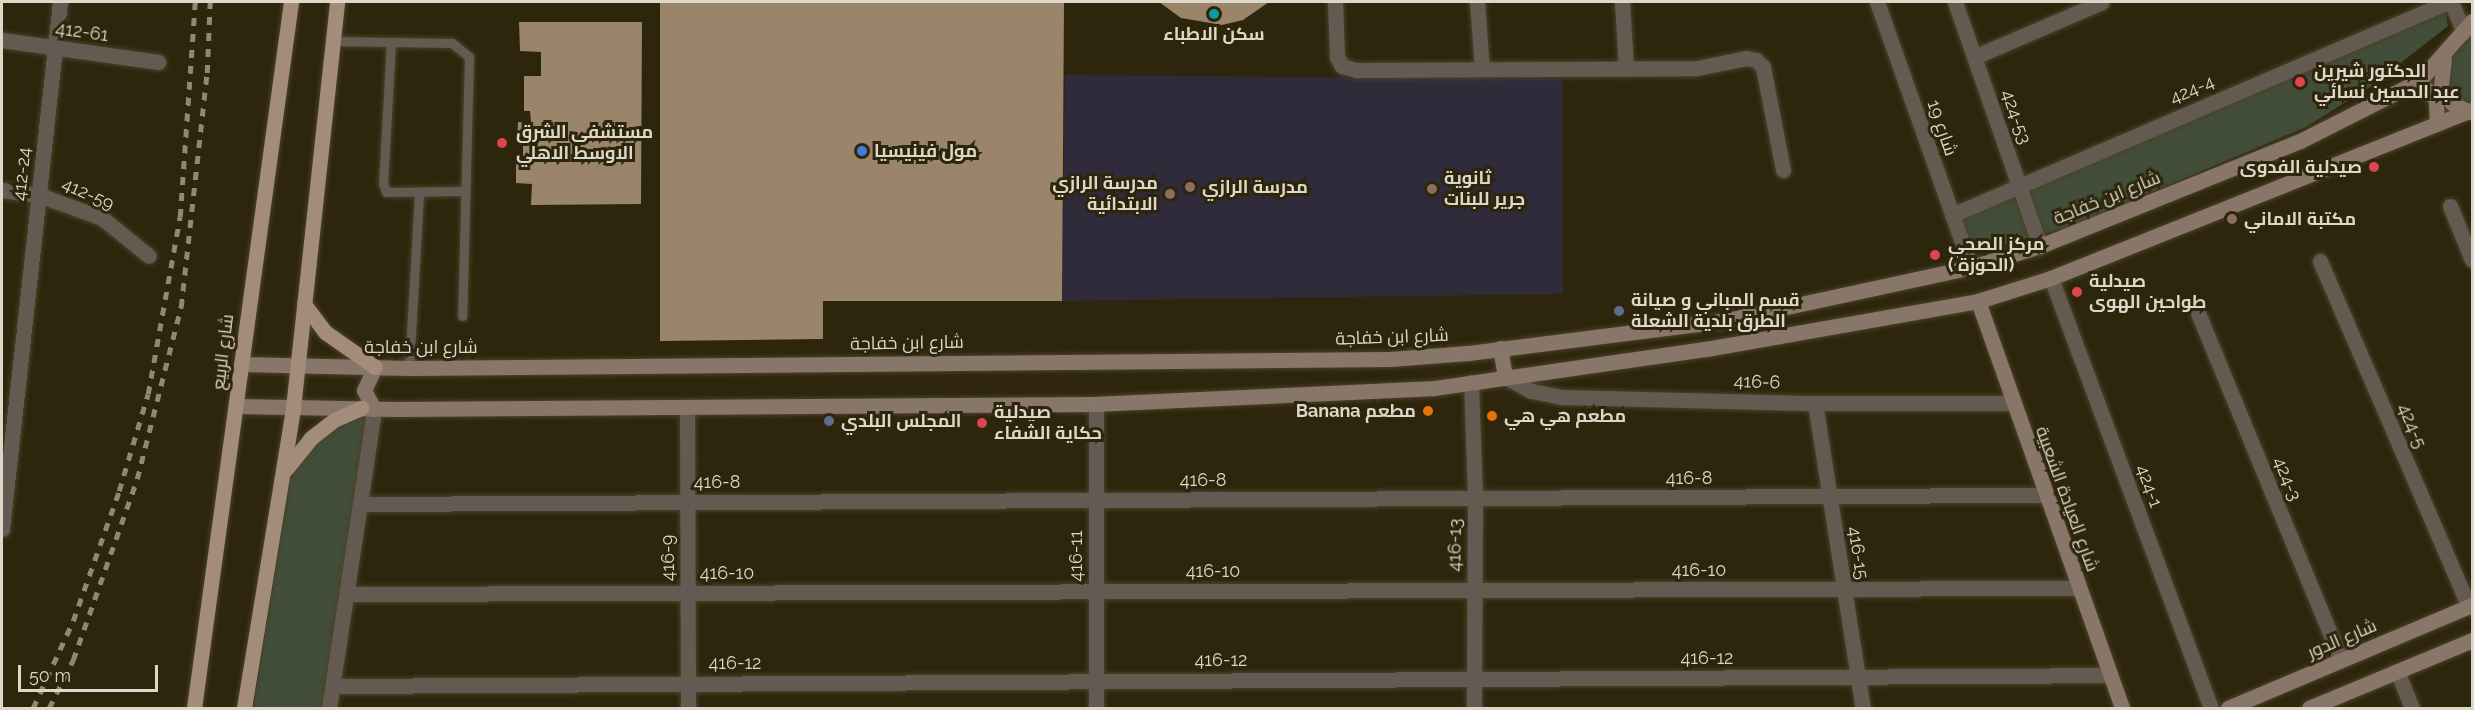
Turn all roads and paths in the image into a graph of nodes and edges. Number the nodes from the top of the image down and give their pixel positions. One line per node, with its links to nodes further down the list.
1 (60, 2): 15 (street, 412-24)
2 (291, 2): 43 (main road, شارع الربيع)
3 (337, 2): 13 (main road)
4 (1335, 2): 19 (street)
5 (1477, 2): 19 (street)
6 (1622, 2): 20 (street)
7 (1877, 2): 31 (street, شارع 19)
8 (1955, 2): 16 (street, 424-53)
9 (2102, 2): 16 (street)
10 (2449, 2): 11 (street, 424-4); 25 (street, 424-4)
11 (2468, 27): 17 (street, شارع ابن خفاجة)
12 (2, 40): 15 (street, 412-61)
13 (332, 41): 14 (lane); 39 (main road)
14 (391, 42): 27 (lane); 28 (lane)
15 (55, 48): 18 (street, 412-61); 29 (street, 412-24)
16 (1974, 57): 25 (street, 424-53)
17 (2444, 58): 21 (street, شارع ابن خفاجة); 22 (street)
18 (158, 62)
19 (1482, 69): 20 (street)
20 (1626, 69): 24 (street)
21 (2420, 81): 23 (street); 32 (street, شارع ابن خفاجة)
22 (2471, 111): 23 (street)
23 (2437, 124): 37 (street)
24 (1783, 170)
25 (2019, 186): 31 (street, 424-4); 32 (street, 424-53)
26 (2, 190): 29 (street, 412-59)
27 (465, 191): 28 (lane); 41 (lane)
28 (419, 194): 46 (lane)
29 (39, 195): 33 (street, 412-59); 63 (street, 412-24)
30 (2450, 206): 34 (street)
31 (1952, 215): 36 (street, شارع 19)
32 (2040, 246): 36 (street, شارع ابن خفاجة)
33 (149, 256)
34 (2472, 260)
35 (2320, 261): 70 (street, 424-5)
36 (1971, 267): 42 (street, شارع ابن خفاجة)
37 (2051, 278): 38 (street); 88 (street, 424-1)
38 (1978, 301): 47 (street); 50 (street, شارع العيادة الشعبية)
39 (304, 304): 44 (main road); 45 (main road)
40 (2198, 313): 72 (street, 424-3)
41 (462, 316)
42 (1500, 348): 46 (street, شارع ابن خفاجة); 47 (street)
43 (241, 364): 44 (street, شارع ابن خفاجة); 52 (main road, شارع الربيع)
44 (298, 365): 45 (street, شارع ابن خفاجة); 53 (main road)
45 (375, 367): 46 (street, شارع ابن خفاجة); 55 (street)
46 (409, 368)
47 (1505, 377): 48 (street); 49 (street, 416-6)
48 (1471, 382): 51 (street); 59 (street, 416-13)
49 (1815, 403): 50 (street, 416-6); 58 (street, 416-15)
50 (2012, 403): 57 (street, شارع العيادة الشعبية)
51 (1096, 404): 54 (street); 60 (street, 416-11)
52 (236, 406): 53 (street); 80 (main road, شارع الربيع)
53 (293, 408): 55 (street); 56 (main road)
54 (687, 408): 55 (street); 61 (street, 416-9)
55 (368, 409): 56 (main road); 62 (street)
56 (284, 471): 81 (main road)
57 (2045, 495): 58 (street, 416-8); 64 (street, شارع العيادة الشعبية)
58 (1830, 496): 59 (street, 416-8); 65 (street, 416-15)
59 (1475, 498): 60 (street, 416-8); 66 (street, 416-13)
60 (1096, 500): 61 (street, 416-8); 67 (street, 416-11)
61 (687, 502): 62 (street, 416-8); 68 (street, 416-9)
62 (360, 504): 69 (street)
63 (2, 530)
64 (2079, 588): 65 (street, 416-10); 74 (street, شارع العيادة الشعبية)
65 (1844, 589): 66 (street, 416-10); 75 (street, 416-15)
66 (1474, 590): 67 (street, 416-10); 76 (street, 416-13)
67 (1095, 591): 68 (street, 416-10); 77 (street, 416-11)
68 (687, 592): 69 (street, 416-10); 78 (street, 416-9)
69 (347, 594): 79 (street)
70 (2471, 606): 72 (street, شارع الدور)
71 (2472, 639): 73 (street)
72 (2341, 660): 89 (street, شارع الدور)
73 (2397, 671): 90 (street); 91 (street)
74 (2110, 675): 75 (street, 416-12); 87 (street, شارع العيادة الشعبية)
75 (1858, 677): 76 (street, 416-12); 86 (street, 416-15)
76 (1474, 678): 77 (street, 416-12); 85 (street, 416-13)
77 (1096, 681): 78 (street, 416-12); 84 (street, 416-11)
78 (688, 683): 79 (street, 416-12); 83 (street, 416-9)
79 (333, 686): 82 (street)
80 (194, 708)
81 (244, 708)
82 (329, 708)
83 (688, 708)
84 (1096, 708)
85 (1474, 708)
86 (1863, 708)
87 (2122, 708)
88 (2211, 708)
89 (2228, 708)
90 (2309, 708)
91 (2412, 708)

